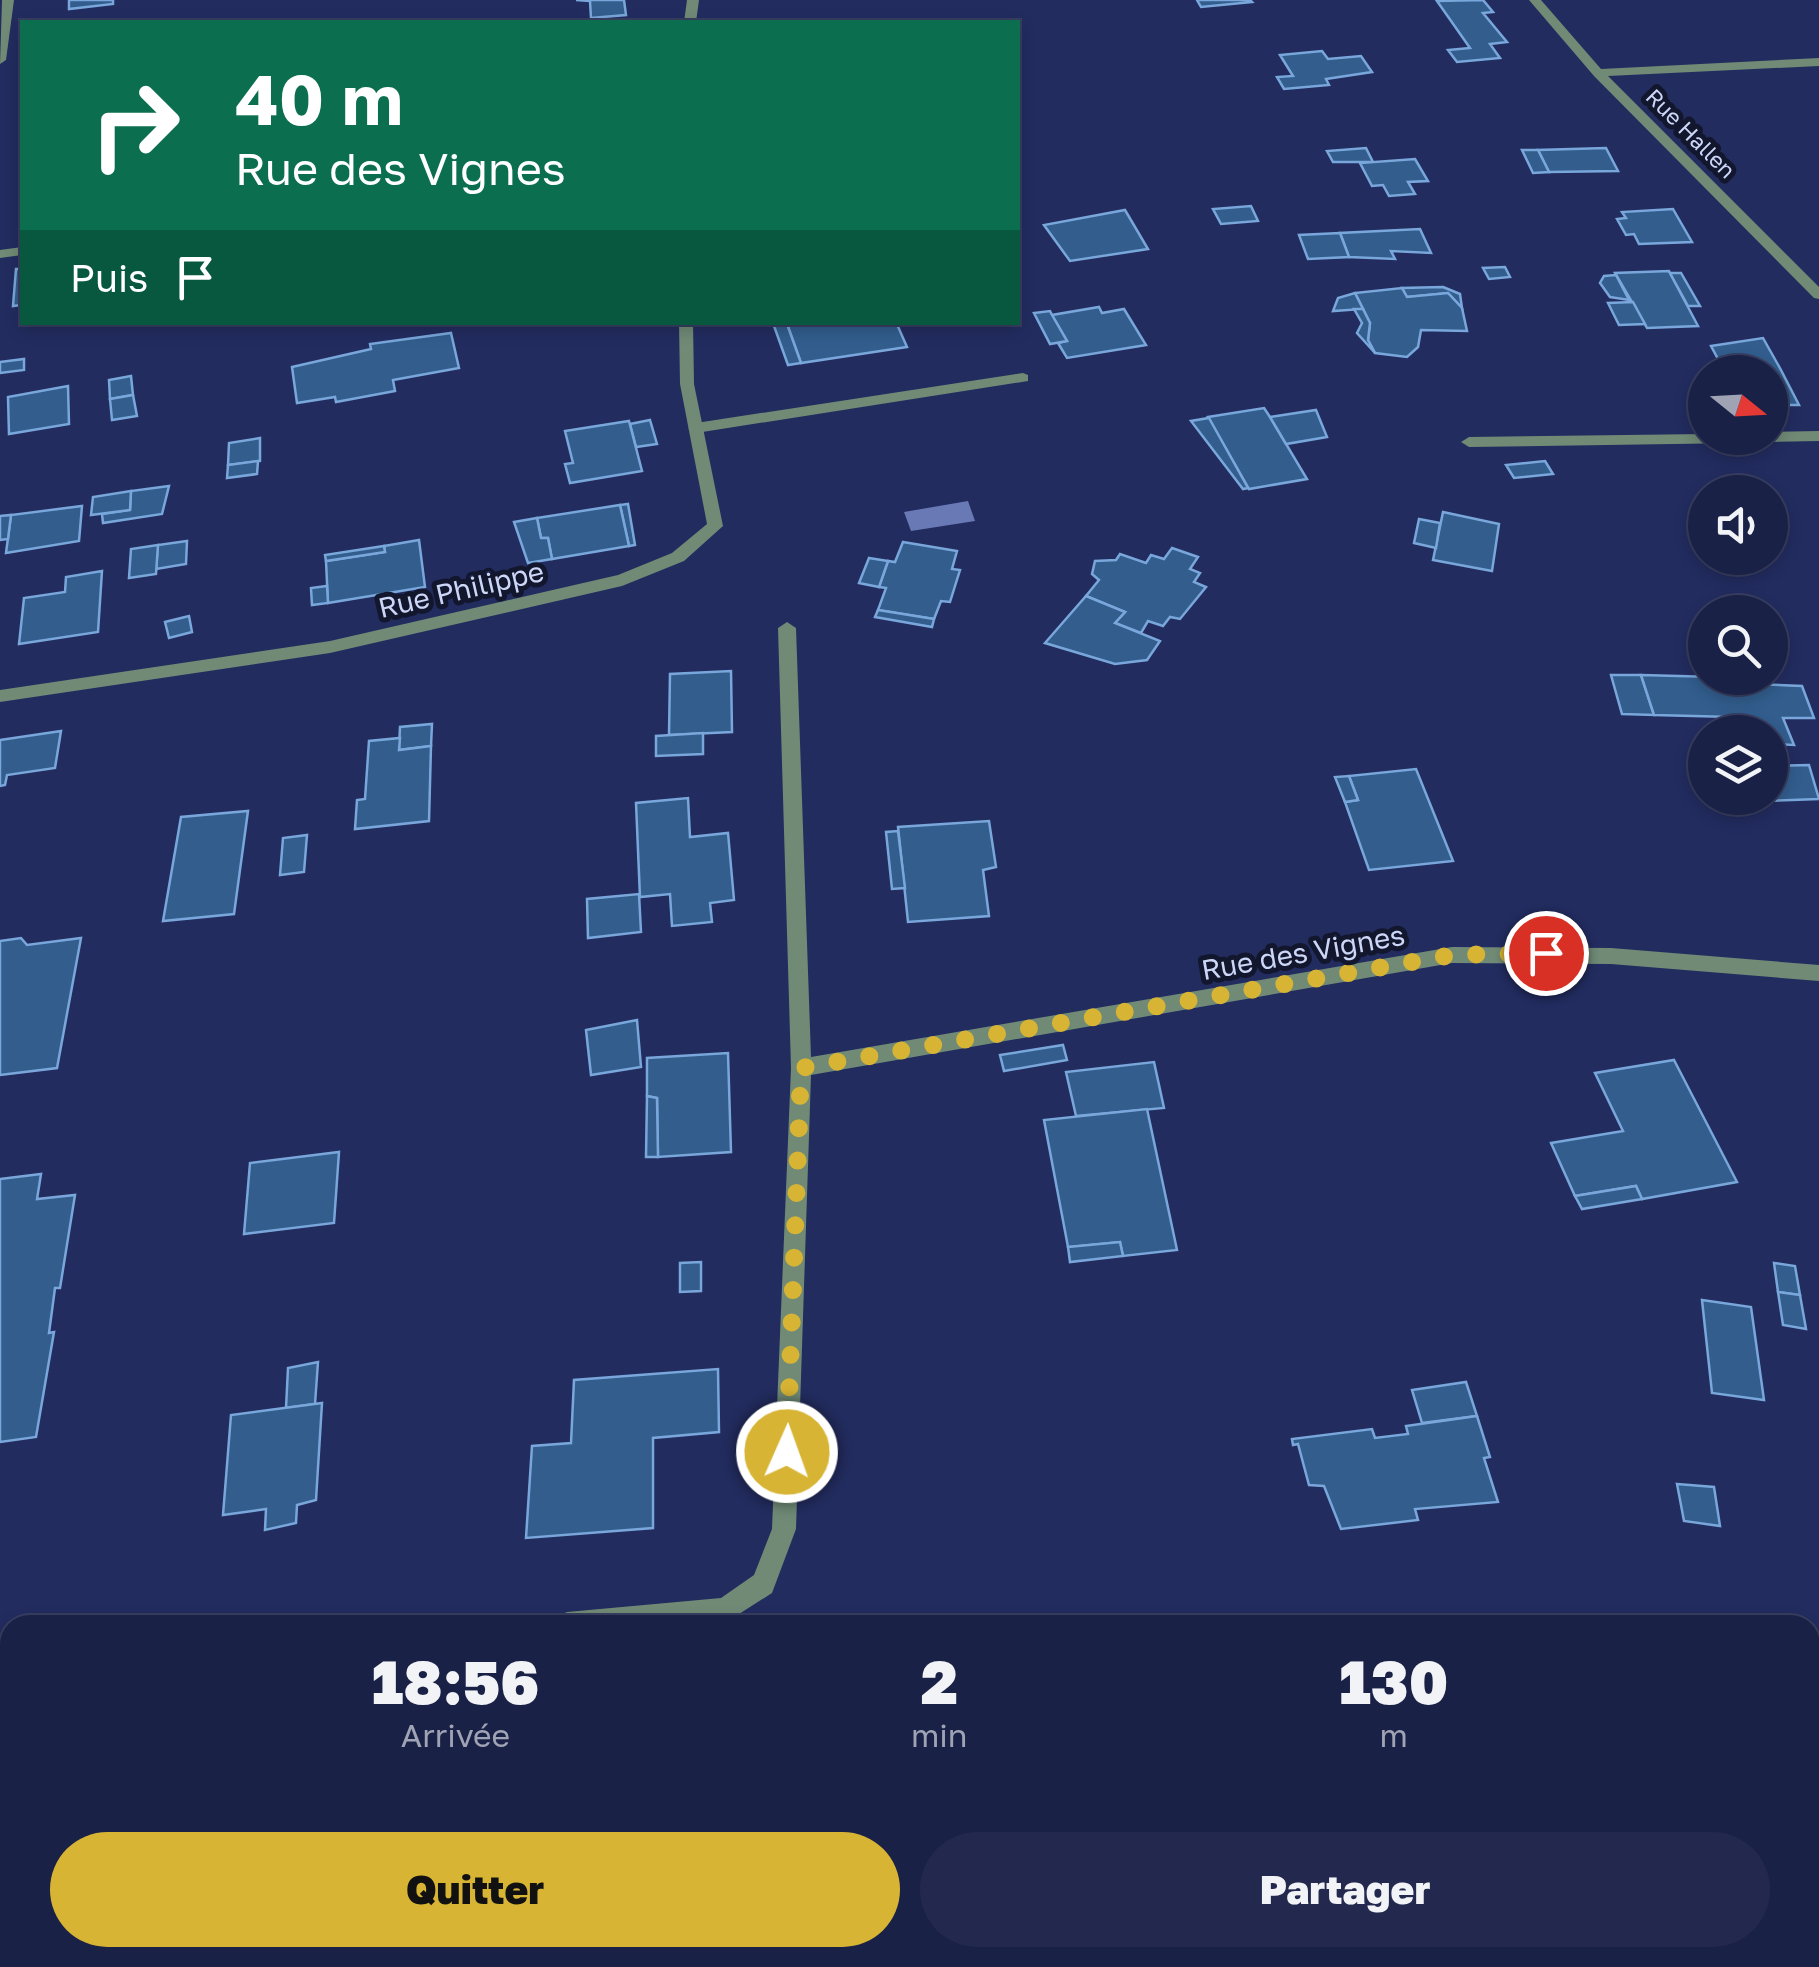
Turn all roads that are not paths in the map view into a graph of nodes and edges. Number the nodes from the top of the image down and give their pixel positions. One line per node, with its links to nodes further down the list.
1 (8, 0): 3 (street)
2 (1535, 0): 5 (street, Rue Hallen)
3 (0, 60)
4 (1819, 62): 5 (street)
5 (1598, 73): 6 (street, Rue Hallen)
6 (1819, 295)
7 (686, 325): 9 (street, Rue Philippe)
8 (1024, 378): 9 (street)
9 (696, 428): 15 (street, Rue Philippe)
10 (1819, 436): 11 (street)
11 (1788, 437)
12 (1688, 439): 13 (street)
13 (1469, 442)
14 (787, 628): 17 (street)
15 (0, 696)
16 (1819, 973): 17 (street, Rue des Vignes)
17 (801, 1068): 18 (street)
18 (672, 1615)

